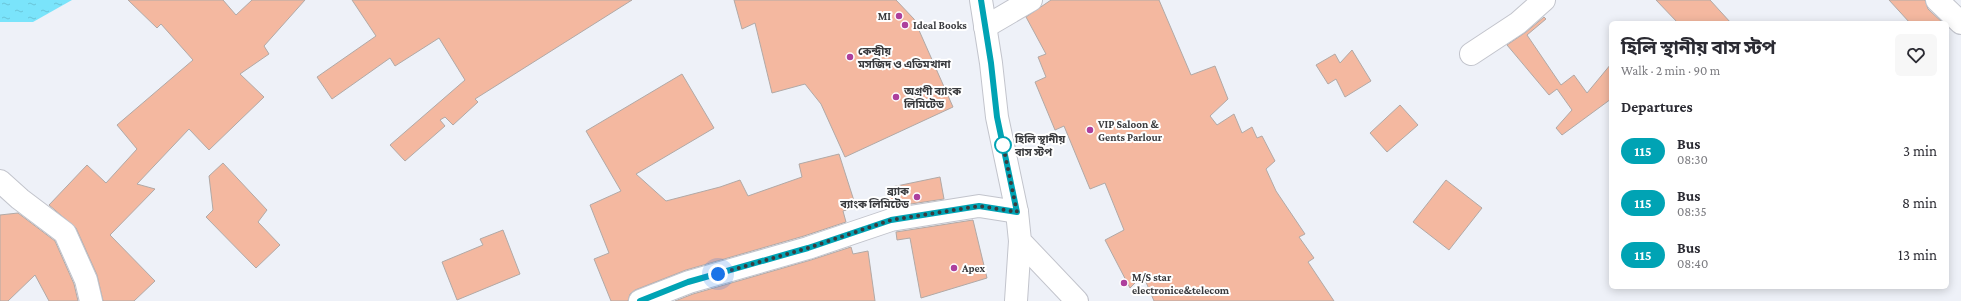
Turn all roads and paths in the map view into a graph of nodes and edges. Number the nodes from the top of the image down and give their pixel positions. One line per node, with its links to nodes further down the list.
1 (981, 0): 6 (street)
2 (1031, 0): 6 (street)
3 (1544, 0): 7 (street)
4 (1937, 0): 5 (street)
5 (1961, 23)
6 (985, 27): 9 (street)
7 (1471, 54)
8 (0, 181): 11 (street)
9 (1017, 212): 10 (street); 12 (street)
10 (1020, 241): 13 (street); 14 (street)
11 (91, 301)
12 (640, 301)
13 (1016, 301)
14 (1077, 301)

